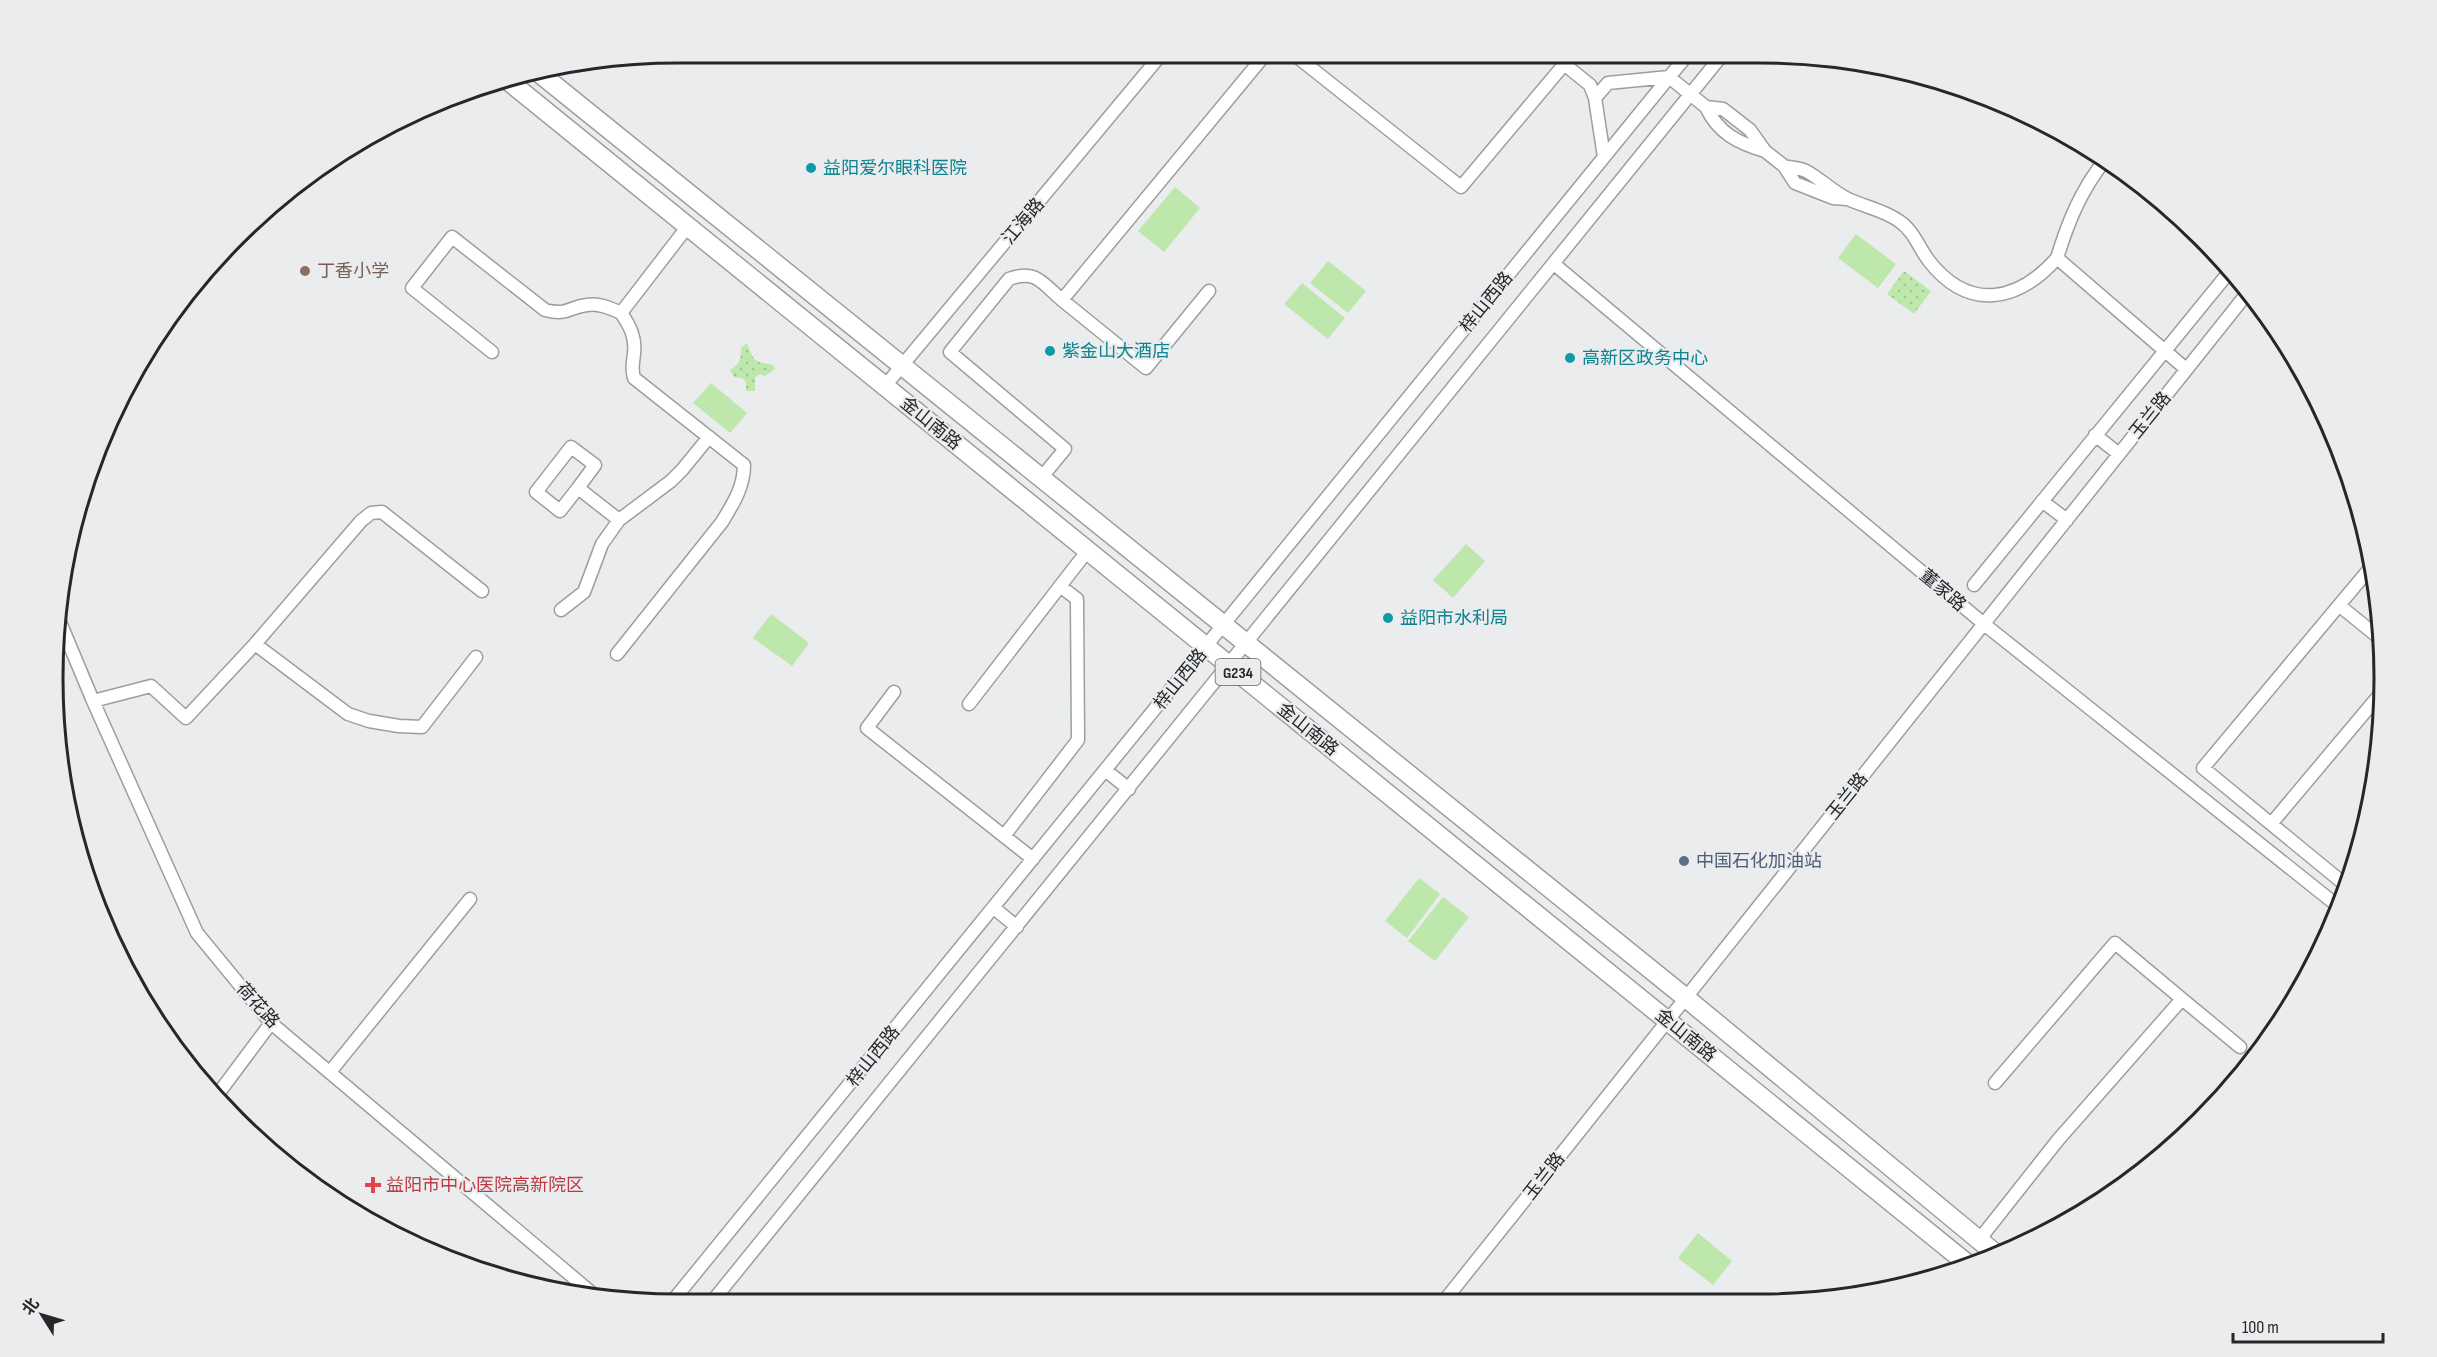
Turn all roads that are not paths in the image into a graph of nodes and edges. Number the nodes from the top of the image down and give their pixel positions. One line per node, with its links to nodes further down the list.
1 (1155, 63): 27 (street, 江海路)
2 (1257, 63): 23 (street)
3 (1305, 63): 4 (street)
4 (1565, 63)
5 (1571, 63): 14 (street)
6 (1573, 63): 11 (street)
7 (1681, 63): 9 (street, 梓山西路)
8 (1716, 63): 13 (street, 梓山西路)
9 (1669, 77): 11 (street); 13 (street); 15 (street, 梓山西路)
10 (545, 78): 27 (highway, 金山南路 / G234)
11 (1608, 83): 14 (street)
12 (514, 86): 17 (highway, 金山南路 / G234)
13 (1691, 95): 18 (street); 19 (street, 梓山西路)
14 (1595, 98): 15 (street)
15 (1604, 157): 46 (street, 梓山西路)
16 (2100, 167): 18 (street)
17 (688, 226): 24 (street); 29 (highway, 金山南路 / G234)
18 (2057, 258): 25 (street)
19 (1554, 264): 45 (street, 董家路); 50 (street, 梓山西路)
20 (2225, 277): 25 (street)
21 (1209, 291): 23 (street)
22 (2243, 299): 28 (street, 玉兰路)
23 (1062, 300): 33 (street)
24 (621, 313): 26 (street); 31 (street)
25 (2164, 350): 28 (street); 30 (street)
26 (492, 352)
27 (902, 365): 29 (street, 江海路); 33 (highway, 金山南路 / G234)
28 (2187, 369): 32 (street, 玉兰路)
29 (885, 386): 38 (highway, 金山南路 / G234)
30 (2095, 435): 32 (street); 35 (street)
31 (709, 437): 36 (street); 52 (street)
32 (2119, 454): 37 (street, 玉兰路)
33 (1041, 478): 46 (highway, 金山南路 / G234)
34 (578, 488): 34 (street); 36 (street)
35 (2042, 501): 37 (street); 40 (street)
36 (619, 520): 44 (street)
37 (2067, 520): 45 (street, 玉兰路)
38 (1088, 550): 41 (street); 51 (highway, 金山南路 / G234)
39 (2365, 575): 43 (street)
40 (1974, 585)
41 (1060, 586): 58 (street); 62 (street)
42 (482, 591): 49 (street)
43 (2340, 606): 47 (street); 61 (street)
44 (561, 610)
45 (1984, 624): 66 (street, 董家路); 69 (street, 玉兰路)
46 (1224, 626): 50 (highway, 金山南路 / G234); 51 (street, 梓山西路)
47 (2372, 632)
48 (65, 633): 56 (street, 荷花路)
49 (255, 644): 53 (street); 56 (street)
50 (1246, 644): 54 (street, 梓山西路); 69 (highway, 金山南路 / G234)
51 (1207, 646): 54 (highway, 金山南路 / G234); 59 (street, 梓山西路)
52 (617, 654)
53 (476, 657)
54 (1230, 665): 60 (street, 梓山西路); 71 (highway, 金山南路 / G234)
55 (894, 692): 62 (street)
56 (93, 701): 72 (street, 荷花路)
57 (2373, 702): 61 (street)
58 (969, 704)
59 (1106, 770): 60 (street); 63 (street, 梓山西路)
60 (1129, 789): 68 (street, 梓山西路)
61 (2271, 824): 64 (street)
62 (1004, 836): 63 (street)
63 (1033, 859): 67 (street, 梓山西路)
64 (2339, 881)
65 (470, 899): 74 (street)
66 (2332, 901)
67 (994, 908): 68 (street); 83 (street, 梓山西路)
68 (1017, 927): 84 (street, 梓山西路)
69 (1686, 998): 71 (street, 玉兰路); 77 (highway, 金山南路 / G234)
70 (2182, 999): 73 (street); 75 (street); 79 (street)
71 (1668, 1020): 78 (highway, 金山南路 / G234); 85 (street, 玉兰路)
72 (271, 1023): 74 (street, 荷花路); 76 (street)
73 (2240, 1047)
74 (330, 1072): 82 (street, 荷花路)
75 (1995, 1083)
76 (221, 1089)
77 (1795, 1089): 78 (highway); 79 (highway, 金山南路 / G234)
78 (1778, 1110): 81 (highway, 金山南路 / G234)
79 (1979, 1240): 80 (highway, 金山南路 / G234)
80 (1989, 1249)
81 (1961, 1259)
82 (584, 1287)
83 (678, 1294)
84 (718, 1294)
85 (1450, 1294)

